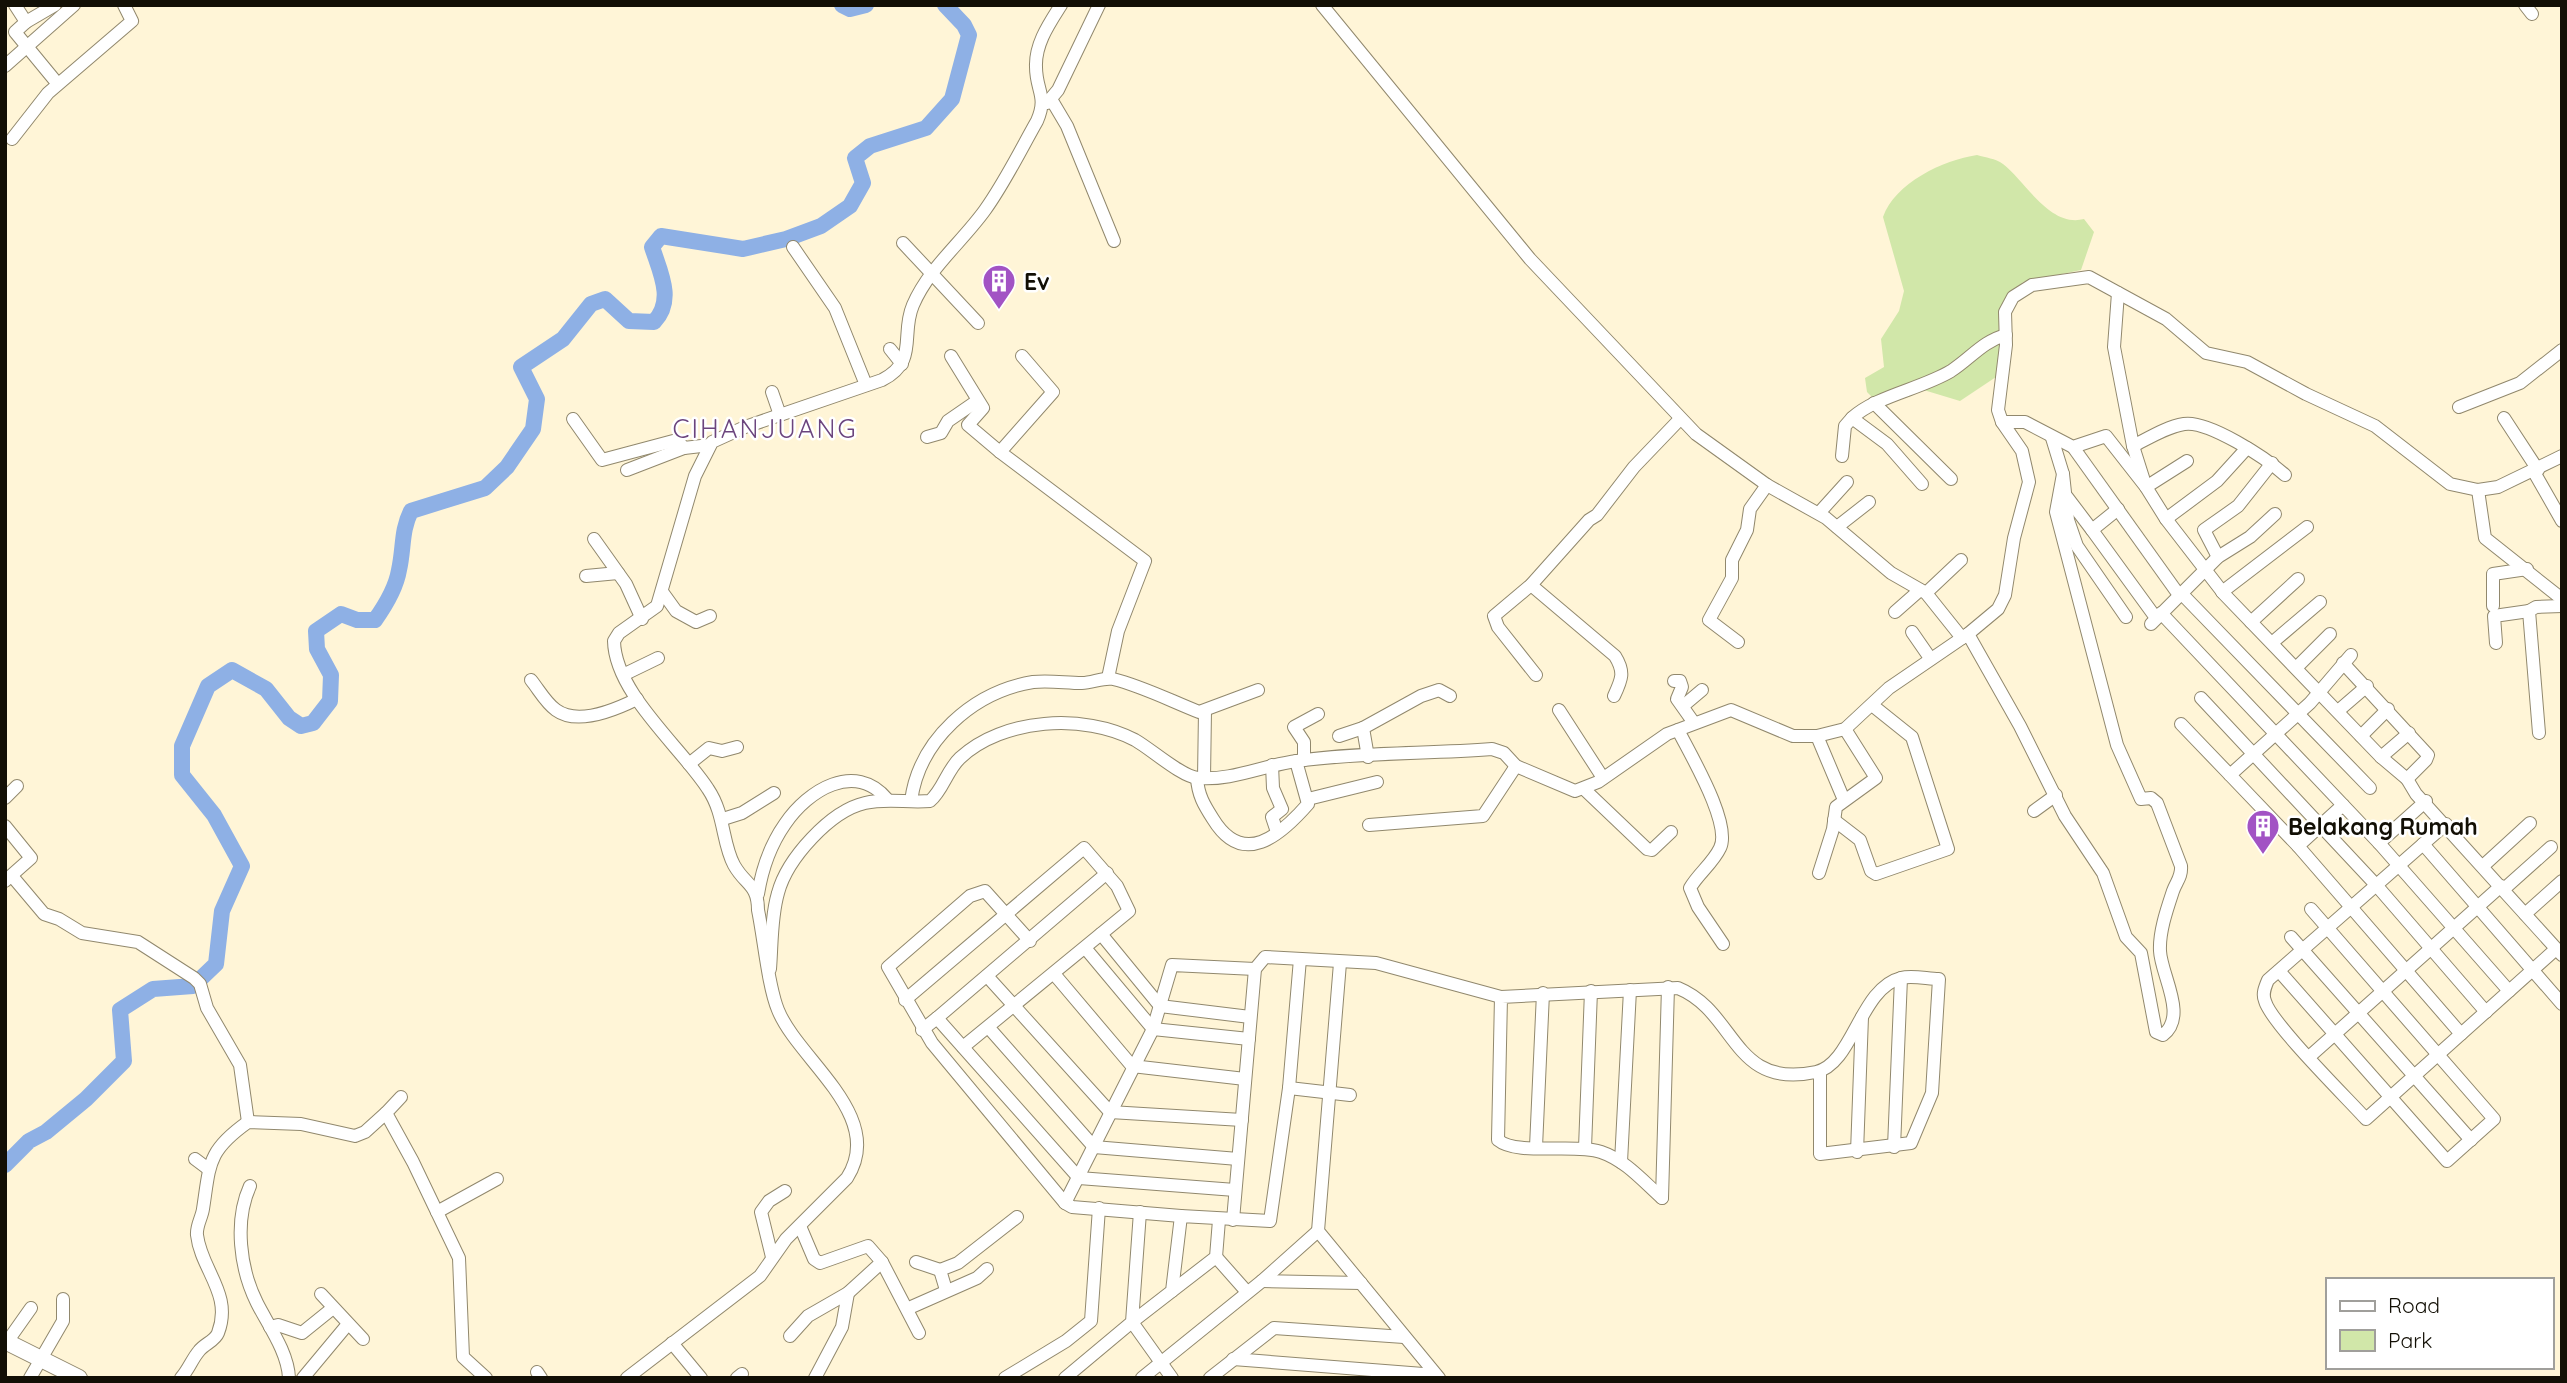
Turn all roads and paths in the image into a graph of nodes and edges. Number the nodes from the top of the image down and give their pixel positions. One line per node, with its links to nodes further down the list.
1 (15, 5): 8 (street)
2 (55, 5): 8 (street)
3 (74, 5): 9 (street)
4 (124, 5): 11 (street)
5 (1060, 5): 12 (street)
6 (1099, 5): 12 (street)
7 (1322, 5): 35 (street)
8 (26, 22): 9 (street)
9 (26, 48): 10 (street); 11 (street)
10 (5, 66)
11 (57, 83): 13 (street)
12 (1047, 103): 14 (street); 17 (street)
13 (12, 139)
14 (1114, 241)
15 (903, 243): 17 (street)
16 (793, 247): 26 (street)
17 (933, 272): 19 (street); 25 (street)
18 (2118, 293): 20 (street); 40 (street); 58 (street)
19 (978, 323)
20 (2006, 335): 29 (street); 36 (street)
21 (890, 349): 25 (street)
22 (2562, 349): 30 (street)
23 (1023, 355): 44 (street)
24 (951, 356): 28 (street)
25 (902, 364): 26 (street)
26 (866, 385): 31 (street)
27 (772, 392): 31 (street)
28 (977, 401): 37 (street); 44 (street)
29 (1874, 404): 32 (street); 53 (street)
30 (2459, 407)
31 (780, 415): 39 (street)
32 (1852, 418): 45 (street); 55 (street)
33 (2504, 418): 50 (street)
34 (573, 419): 42 (street)
35 (1680, 419): 56 (street); 77 (street)
36 (2003, 422): 38 (street); 95 (street)
37 (927, 437)
38 (2052, 438): 41 (street); 51 (street)
39 (710, 445): 42 (street); 80 (street)
40 (2133, 446): 43 (street); 57 (street)
41 (2073, 447): 57 (street); 61 (street)
42 (684, 448): 49 (street)
43 (2247, 448): 48 (street); 64 (street)
44 (1000, 452): 104 (street)
45 (1842, 456)
46 (2562, 456): 50 (street)
47 (2187, 461): 57 (street)
48 (2272, 463): 52 (street); 70 (street)
49 (627, 470)
50 (2536, 471): 58 (street); 65 (street)
51 (2063, 474): 59 (street); 151 (street)
52 (2285, 475)
53 (1951, 479)
54 (1847, 482): 62 (street)
55 (1922, 484)
56 (1767, 485): 62 (street); 96 (street)
57 (2146, 487): 64 (street)
58 (2478, 490): 73 (street)
59 (2065, 495): 68 (street); 89 (street)
60 (1870, 502): 66 (street)
61 (2118, 509): 68 (street); 81 (street)
62 (1819, 513): 66 (street)
63 (2275, 514): 70 (street)
64 (2166, 519): 72 (street)
65 (2562, 521)
66 (1837, 527): 78 (street)
67 (2307, 527): 79 (street)
68 (2092, 530): 91 (street)
69 (594, 539): 74 (street)
70 (2218, 557): 72 (street)
71 (1961, 560): 78 (street)
72 (2205, 569): 79 (street); 81 (street)
73 (2527, 569): 82 (street); 84 (street)
74 (618, 573): 75 (street); 90 (street)
75 (586, 576)
76 (2298, 579): 92 (street)
77 (1531, 585): 103 (street); 112 (street)
78 (1923, 591): 87 (street); 95 (street)
79 (2222, 592): 92 (street)
80 (663, 593): 88 (street); 90 (street)
81 (2180, 594): 91 (street); 121 (street)
82 (2562, 599)
83 (2320, 602): 97 (street)
84 (2493, 606)
85 (2562, 606): 86 (street)
86 (2529, 611): 98 (street); 129 (street)
87 (1895, 612)
88 (710, 616)
89 (2126, 617)
90 (642, 619): 102 (street)
91 (2156, 619): 130 (street)
92 (2251, 622): 97 (street)
93 (1912, 632): 100 (street)
94 (2330, 634): 101 (street)
95 (1965, 636): 100 (street); 151 (street)
96 (1738, 642)
97 (2273, 642): 101 (street)
98 (2496, 643)
99 (658, 658): 102 (street)
100 (1930, 658): 115 (street)
101 (2297, 668): 110 (street)
102 (625, 674): 114 (street)
103 (1536, 676)
104 (1108, 678): 119 (street); 156 (street)
105 (531, 680): 114 (street)
106 (1674, 681): 116 (street)
107 (2367, 687): 110 (street); 117 (street); 120 (street)
108 (1258, 690): 119 (street)
109 (1702, 690): 116 (street)
110 (2318, 691): 120 (street); 121 (street)
111 (1450, 696): 125 (street)
112 (1614, 696)
113 (2201, 698): 135 (street)
114 (637, 699): 139 (street)
115 (1872, 705): 126 (street); 161 (street)
116 (1682, 706): 123 (street)
117 (2388, 709): 128 (street); 133 (street)
118 (1559, 710): 144 (street)
119 (1205, 711): 143 (street)
120 (2338, 711): 133 (street)
121 (2299, 713): 130 (street); 148 (street)
122 (1318, 714): 138 (street)
123 (1694, 723): 127 (street); 132 (street)
124 (2181, 724): 142 (street)
125 (1363, 728): 131 (street); 136 (street)
126 (1845, 729): 132 (street); 155 (street)
127 (1678, 730): 144 (street); 192 (street)
128 (2409, 733): 137 (street); 145 (street)
129 (2539, 733)
130 (2278, 734): 135 (street); 158 (street)
131 (1339, 736)
132 (1817, 736): 155 (street)
133 (2361, 736): 137 (street)
134 (737, 747): 139 (street)
135 (2254, 754): 142 (street); 166 (street)
136 (1368, 757): 138 (street); 141 (street)
137 (2381, 757): 145 (street)
138 (1300, 760): 140 (street); 154 (street)
139 (690, 764): 160 (street)
140 (1272, 765): 143 (street); 167 (street)
141 (1516, 766): 150 (street); 164 (street)
142 (2230, 775): 171 (street)
143 (1200, 778): 156 (street); 167 (street)
144 (1602, 778): 150 (street)
145 (2407, 779): 157 (street)
146 (1377, 782): 154 (street)
147 (17, 786): 152 (street)
148 (2370, 788)
149 (774, 793): 160 (street)
150 (1581, 794): 168 (street)
151 (2056, 795): 159 (street)
152 (5, 798)
153 (887, 799): 156 (street); 181 (street); 199 (street)
154 (1308, 799): 167 (street)
155 (1844, 800): 161 (street)
156 (911, 801)
157 (2426, 802): 163 (street); 169 (street)
158 (2343, 805): 166 (street); 169 (street)
159 (2034, 811)
160 (723, 819): 181 (street)
161 (1834, 820): 176 (street)
162 (2530, 823): 174 (street)
163 (2446, 824): 170 (street); 174 (street)
164 (1369, 825)
165 (5, 826): 177 (street)
166 (2320, 826): 171 (street); 179 (street)
167 (1277, 832)
168 (1671, 832)
169 (2379, 843): 173 (street)
170 (2423, 844): 173 (street); 183 (street)
171 (2298, 846): 182 (street)
172 (2551, 847): 180 (street)
173 (2399, 865): 179 (street); 188 (street)
174 (2483, 866): 180 (street)
175 (1107, 873): 185 (street); 189 (street); 191 (street)
176 (1819, 873)
177 (9, 879): 246 (street)
178 (2562, 881): 186 (street)
179 (2377, 886): 182 (street); 194 (street)
180 (2502, 888): 183 (street); 186 (street)
181 (758, 894): 199 (street)
182 (2352, 908): 187 (street); 201 (street)
183 (2476, 908): 188 (street); 202 (street)
184 (2311, 909): 187 (street)
185 (1007, 912): 191 (street); 215 (street); 215 (street)
186 (2525, 914): 196 (street)
187 (2329, 928): 195 (street); 211 (street)
188 (2454, 928): 194 (street); 210 (street)
189 (1101, 934): 193 (street); 218 (street)
190 (2291, 937): 195 (street)
191 (1030, 941): 205 (street)
192 (1723, 943)
193 (1086, 949): 204 (street); 226 (street)
194 (2430, 949): 201 (street); 220 (street)
195 (2304, 951): 203 (street); 222 (street)
196 (2559, 952): 202 (street)
197 (1300, 959): 198 (street); 200 (street); 238 (street)
198 (1340, 963): 213 (street); 239 (street)
199 (770, 969): 270 (street)
200 (1255, 969): 218 (street); 223 (street)
201 (2407, 969): 211 (street); 228 (street)
202 (2531, 970): 210 (street); 217 (street)
203 (2279, 971): 229 (street); 233 (street)
204 (1055, 975): 219 (street); 234 (street)
205 (987, 976): 219 (street); 224 (street)
206 (1900, 978): 214 (street); 216 (street); 250 (street)
207 (1668, 987): 208 (street); 235 (street); 255 (street)
208 (1630, 990): 209 (street); 255 (street)
209 (1591, 991): 212 (street); 251 (street)
210 (2509, 991): 220 (street)
211 (2382, 992): 222 (street); 232 (street)
212 (1543, 993): 213 (street); 249 (street)
213 (1501, 997): 249 (street)
214 (1875, 998): 216 (street); 221 (street)
215 (905, 1000): 227 (street)
216 (1900, 1001): 250 (street)
217 (2562, 1004)
218 (1160, 1006): 223 (street); 226 (street)
219 (1014, 1007): 225 (street); 243 (street)
220 (2486, 1012): 228 (street)
221 (1862, 1013): 235 (street); 252 (street)
222 (2359, 1013): 229 (street); 236 (street)
223 (1250, 1017): 230 (street)
224 (937, 1018): 227 (street); 231 (street)
225 (989, 1028): 231 (street); 248 (street)
226 (1153, 1029): 230 (street); 234 (street)
227 (922, 1030): 262 (street)
228 (2461, 1034): 232 (street)
229 (2335, 1035): 233 (street); 242 (street)
230 (1249, 1039): 237 (street)
231 (963, 1047): 257 (street)
232 (2438, 1053): 236 (street); 247 (street)
233 (2309, 1057): 242 (street)
234 (1132, 1066): 237 (street); 243 (street)
235 (1820, 1071): 252 (street)
236 (2414, 1076): 242 (street); 247 (street)
237 (1245, 1079): 245 (street)
238 (1289, 1088): 239 (street); 269 (street)
239 (1331, 1093): 240 (street); 271 (street)
240 (1350, 1095)
241 (401, 1097): 244 (street)
242 (2390, 1097): 247 (street)
243 (1110, 1112): 245 (street); 248 (street)
244 (386, 1113): 246 (street); 264 (street)
245 (1242, 1120): 253 (street)
246 (248, 1122): 256 (street)
247 (2470, 1140)
248 (1094, 1147): 253 (street); 257 (street)
249 (1536, 1147): 251 (street)
250 (1894, 1147): 252 (street)
251 (1585, 1148): 255 (street)
252 (1857, 1152)
253 (1238, 1159): 260 (street)
254 (195, 1160): 256 (street)
255 (1621, 1162)
256 (207, 1168): 304 (street)
257 (1079, 1178): 260 (street); 262 (street)
258 (497, 1179): 264 (street)
259 (250, 1186): 291 (street)
260 (1235, 1190): 269 (street)
261 (785, 1191): 272 (street)
262 (1065, 1203): 263 (street)
263 (1099, 1208): 265 (street); 311 (street)
264 (437, 1212): 307 (street)
265 (1140, 1212): 266 (street); 289 (street)
266 (1181, 1216): 268 (street); 281 (street)
267 (1017, 1217): 277 (street)
268 (1219, 1220): 269 (street); 273 (street)
269 (1233, 1220)
270 (800, 1226): 272 (street); 274 (street)
271 (1318, 1231): 278 (street); 279 (street)
272 (772, 1257): 297 (street)
273 (1216, 1257): 281 (street); 282 (street)
274 (882, 1262): 283 (street); 288 (street)
275 (916, 1262): 277 (street)
276 (987, 1269): 280 (street)
277 (940, 1270): 280 (street)
278 (1262, 1280): 279 (street); 282 (street)
279 (1361, 1283): 294 (street)
280 (946, 1290): 288 (street)
281 (1172, 1291): 289 (street)
282 (1247, 1292): 300 (street)
283 (848, 1293): 293 (street); 310 (street)
284 (321, 1294): 287 (street)
285 (63, 1299): 299 (street)
286 (31, 1308): 296 (street)
287 (334, 1308): 290 (street); 291 (street)
288 (909, 1308): 292 (street)
289 (1132, 1322): 300 (street); 312 (street)
290 (348, 1324): 295 (street); 306 (street)
291 (270, 1327): 305 (street)
292 (919, 1333)
293 (790, 1336)
294 (1404, 1336): 298 (street); 301 (street)
295 (363, 1339)
296 (6, 1342): 299 (main road)
297 (672, 1343): 308 (street); 309 (street)
298 (1233, 1359): 301 (street); 315 (street)
299 (40, 1360): 302 (street); 303 (main road)
300 (1160, 1363): 313 (street); 314 (street)
301 (1437, 1376)
302 (30, 1378)
303 (79, 1378)
304 (181, 1378)
305 (289, 1378)
306 (303, 1378)
307 (486, 1378)
308 (626, 1378)
309 (701, 1378)
310 (815, 1378)
311 (1005, 1378)
312 (1065, 1378)
313 (1142, 1378)
314 (1172, 1378)
315 (1210, 1378)

